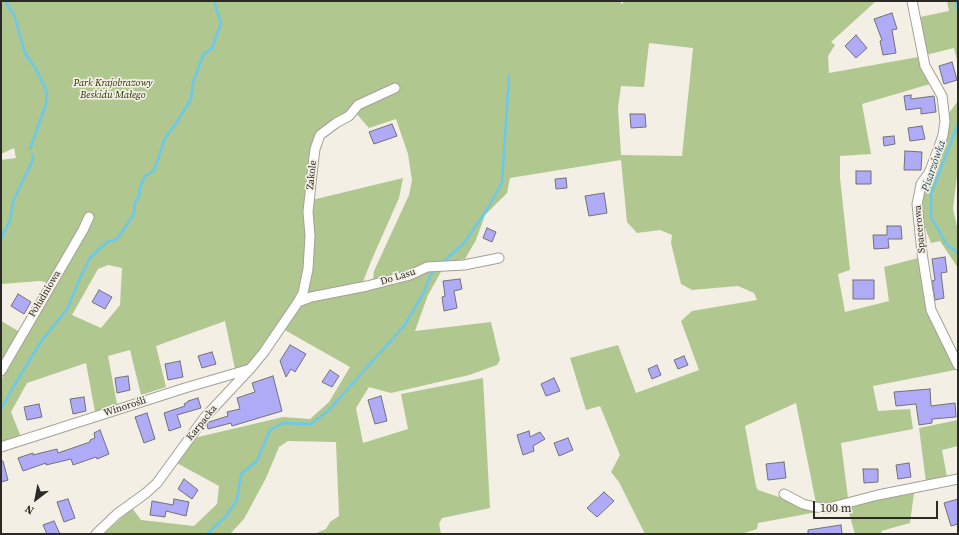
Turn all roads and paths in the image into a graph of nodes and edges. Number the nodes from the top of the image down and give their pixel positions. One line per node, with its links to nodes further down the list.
1 (912, 1): 6 (street, Spacerowa)
2 (395, 88): 5 (street, Zakole)
3 (89, 217): 8 (street, Południowa)
4 (499, 258): 5 (street, Do Lasu)
5 (298, 302): 7 (street, Karpacka)
6 (958, 365)
7 (250, 369): 9 (street, Winorośli); 12 (street, Karpacka)
8 (1, 371)
9 (1, 447)
10 (958, 479): 11 (street)
11 (784, 494)
12 (96, 534)

